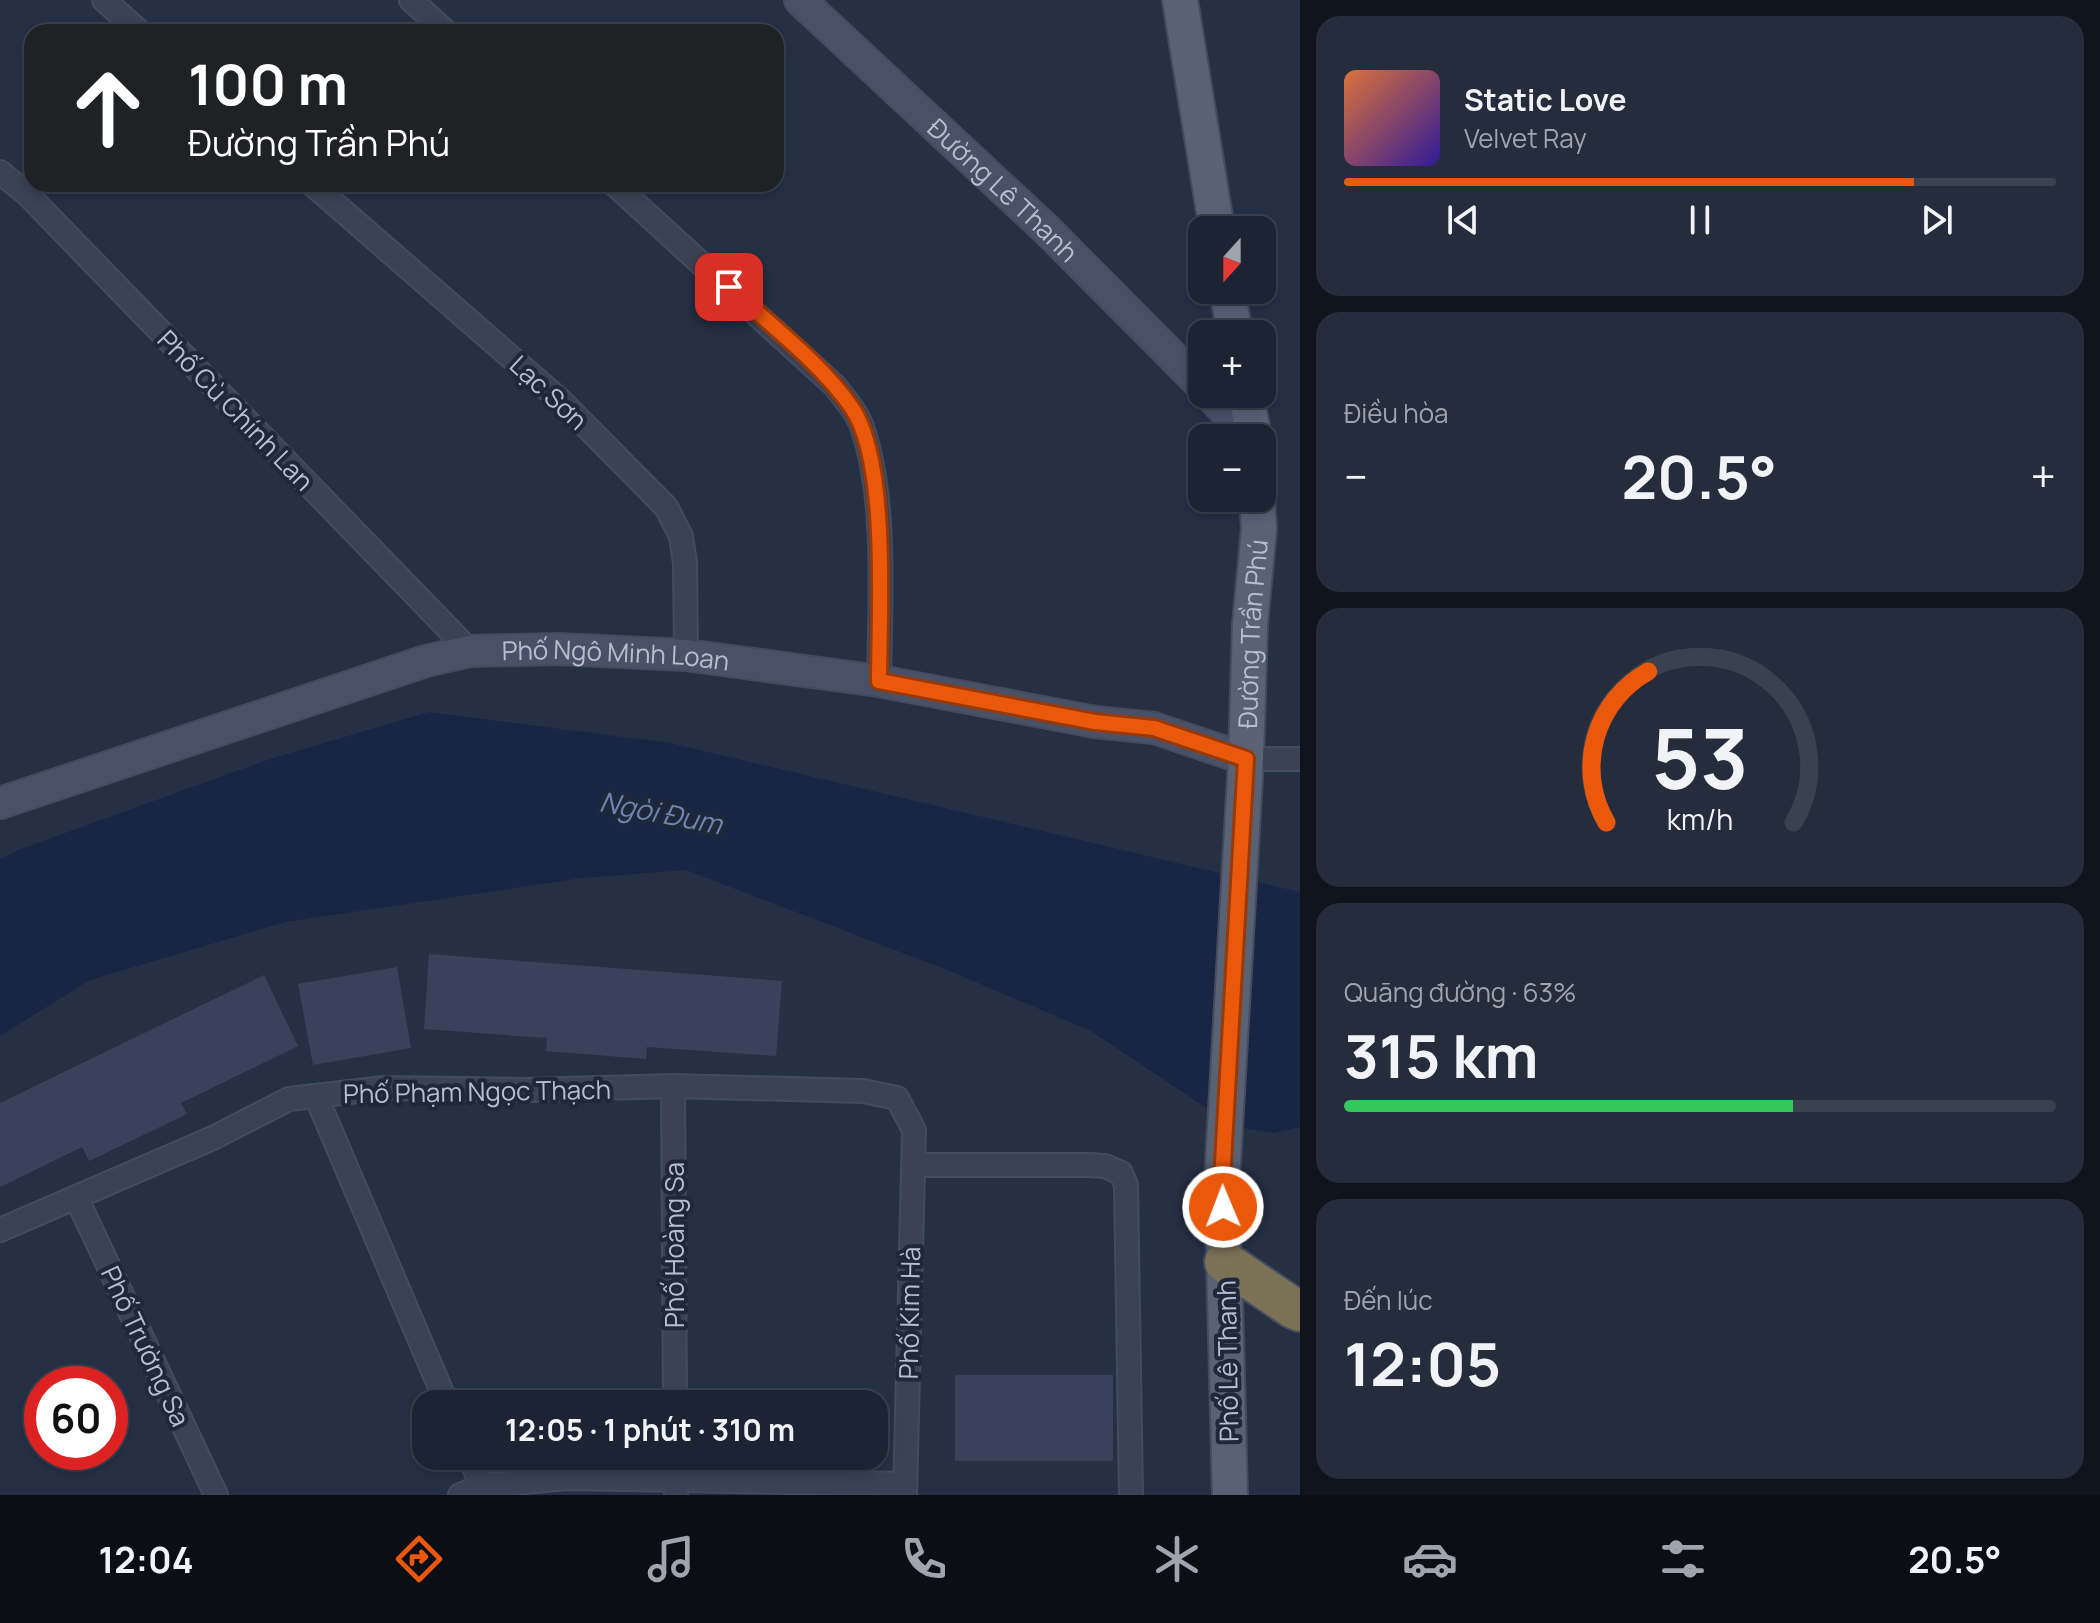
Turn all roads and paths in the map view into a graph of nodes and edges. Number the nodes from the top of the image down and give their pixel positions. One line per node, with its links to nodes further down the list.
1 (104, 0): 5 (street)
2 (411, 0): 6 (street)
3 (800, 0): 13 (main road, Đường Lê Thanh)
4 (1180, 0): 12 (main road)
5 (131, 24)
6 (437, 24)
7 (0, 172): 8 (street, Phố Cù Chính Lan)
8 (24, 192)
9 (25, 192): 17 (street, Phố Cù Chính Lan)
10 (321, 192): 18 (street, Lạc Sơn)
11 (623, 192): 19 (street)
12 (1215, 216)
13 (1188, 372)
14 (1223, 408): 15 (main road)
15 (1238, 424)
16 (1258, 512): 20 (main road, Đường Trần Phú)
17 (470, 651): 18 (main road, Phố Ngô Minh Loan); 22 (main road, Phố Ngô Minh Loan)
18 (686, 655): 19 (main road, Phố Ngô Minh Loan)
19 (879, 681): 20 (main road, Phố Ngô Minh Loan)
20 (1246, 759): 21 (street); 27 (main road, Đường Trần Phú)
21 (1300, 759)
22 (0, 803)
23 (673, 1086): 24 (street, Phố Phạm Ngọc Thạch); 25 (street, Phố Phạm Ngọc Thạch); 33 (street, Phố Hoàng Sa)
24 (316, 1096): 28 (street, Phố Phạm Ngọc Thạch); 32 (street)
25 (914, 1130): 26 (street, Phố Kim Hà)
26 (913, 1165): 37 (street, Phố Kim Hà); 40 (street)
27 (1222, 1180): 30 (main road, Phố Lê Thanh)
28 (76, 1197): 29 (street, Phố Phạm Ngọc Thạch); 38 (street, Phố Trường Sa)
29 (0, 1230)
30 (1225, 1262): 31 (highway); 41 (main road, Phố Lê Thanh)
31 (1300, 1311)
32 (441, 1390)
33 (675, 1390)
34 (475, 1470): 35 (street)
35 (482, 1486): 36 (street); 39 (street)
36 (676, 1488): 37 (street)
37 (905, 1490)
38 (216, 1495)
39 (460, 1495)
40 (1131, 1495)
41 (1230, 1495)

